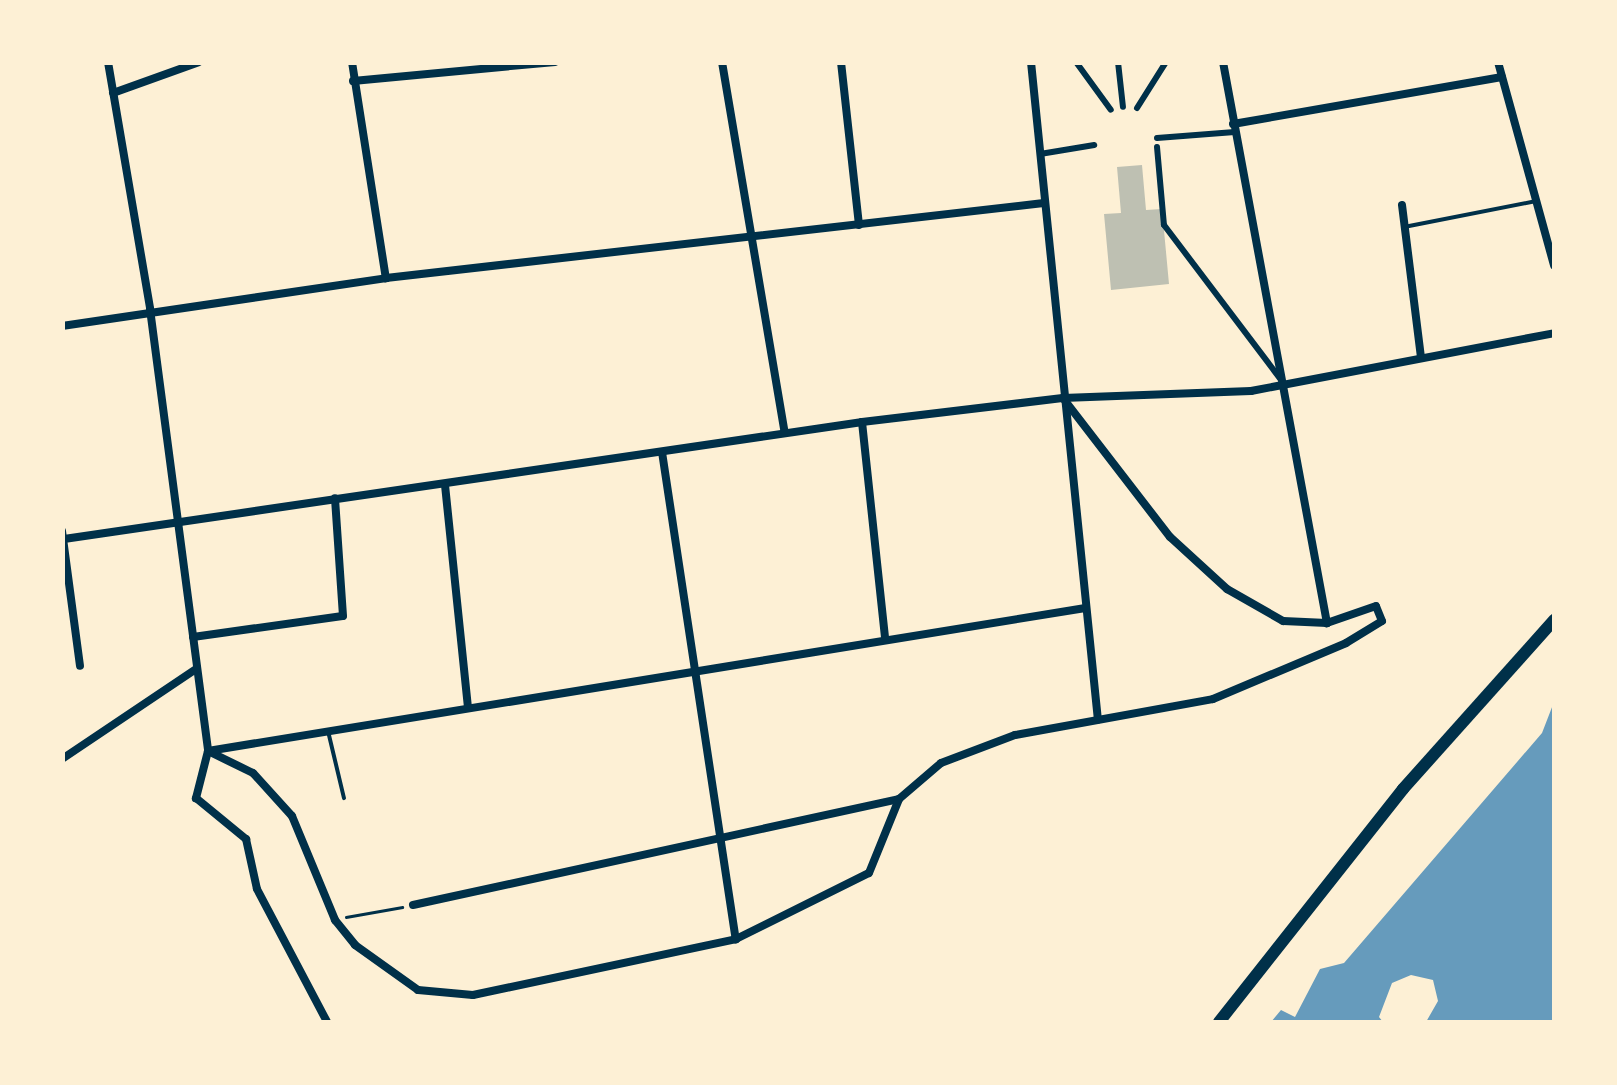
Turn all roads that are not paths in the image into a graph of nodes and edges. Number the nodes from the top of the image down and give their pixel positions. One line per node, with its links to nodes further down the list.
1 (108, 62): 15 (street)
2 (199, 62): 15 (street)
3 (352, 62): 14 (street)
4 (555, 62): 14 (street)
5 (722, 62): 27 (street)
6 (841, 62): 25 (street)
7 (1031, 62): 21 (street)
8 (1076, 62): 18 (street)
9 (1118, 62): 16 (street)
10 (1166, 62): 17 (street)
11 (1223, 62): 19 (street)
12 (1498, 62): 13 (street)
13 (1502, 77): 19 (street); 22 (street)
14 (353, 81): 29 (street)
15 (113, 93): 30 (street)
16 (1123, 107)
17 (1137, 108)
18 (1111, 110)
19 (1234, 128): 34 (street); 34 (street)
20 (1094, 145): 21 (street)
21 (1040, 154): 23 (street)
22 (1538, 201): 26 (lane); 28 (street)
23 (1044, 202): 25 (street); 35 (street)
24 (1402, 206): 26 (street)
25 (858, 225): 27 (street)
26 (1404, 226): 33 (street)
27 (751, 241): 29 (street); 37 (street)
28 (1554, 265)
29 (386, 278): 30 (street)
30 (150, 309): 31 (street); 41 (street)
31 (62, 326)
32 (1554, 333): 33 (street)
33 (1421, 358): 34 (street)
34 (1286, 386): 35 (street); 46 (street)
35 (1064, 398): 36 (street); 44 (street); 46 (street)
36 (862, 422): 37 (street); 48 (street)
37 (785, 433): 38 (street)
38 (662, 452): 39 (street); 51 (street)
39 (446, 485): 40 (street); 52 (street)
40 (335, 498): 41 (street); 47 (street)
41 (178, 522): 43 (street); 47 (street)
42 (62, 531): 43 (street)
43 (64, 539): 49 (street)
44 (1085, 608): 48 (street); 53 (street)
45 (1554, 620): 63 (main road)
46 (1327, 623): 53 (street)
47 (193, 637): 50 (street)
48 (885, 638): 51 (street)
49 (80, 666)
50 (196, 669): 55 (street); 56 (street)
51 (696, 670): 52 (street); 59 (street)
52 (468, 707): 54 (street)
53 (1098, 720): 58 (street)
54 (328, 731): 55 (street); 57 (lane)
55 (208, 752): 61 (street); 62 (street)
56 (62, 759)
57 (344, 798)
58 (899, 799): 59 (street); 61 (street)
59 (722, 839): 60 (street); 61 (street)
60 (413, 905)
61 (736, 939)
62 (327, 1022)
63 (1219, 1022)

